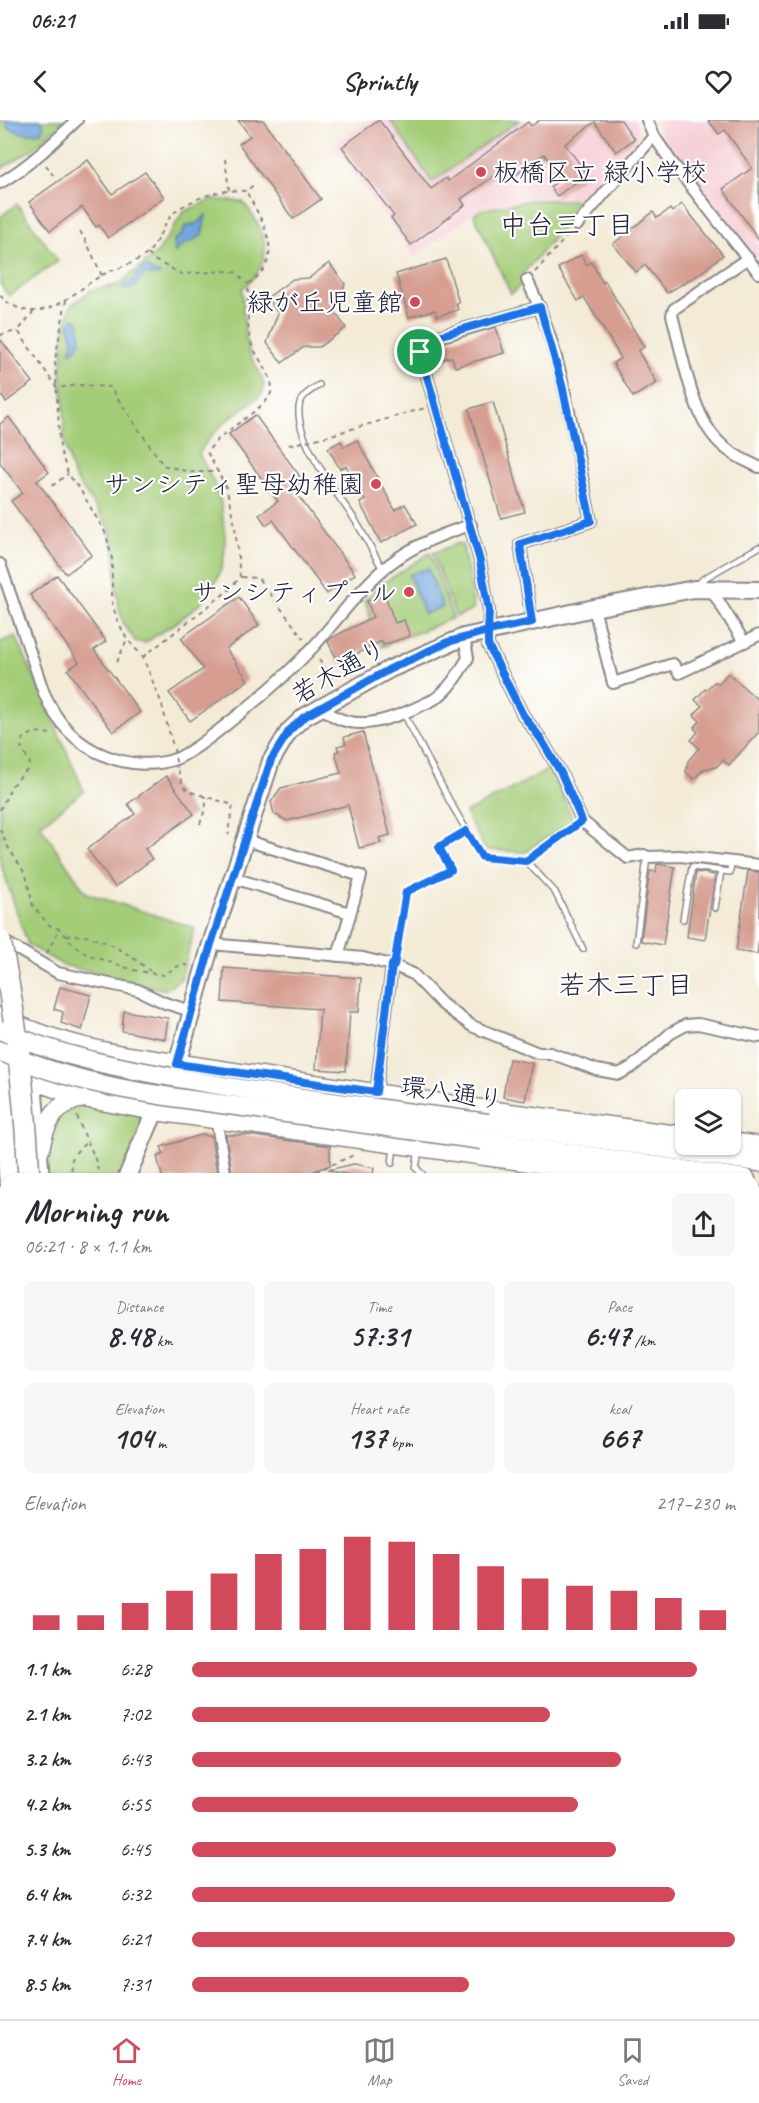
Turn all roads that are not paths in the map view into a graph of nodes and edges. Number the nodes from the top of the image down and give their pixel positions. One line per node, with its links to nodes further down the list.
1 (77, 120): 4 (street)
2 (646, 120): 3 (street)
3 (654, 136): 5 (street); 6 (street)
4 (0, 183)
5 (577, 225)
6 (748, 258): 7 (street); 11 (street)
7 (759, 273)
8 (527, 280): 9 (street)
9 (540, 307): 12 (street); 19 (street)
10 (319, 385): 15 (lane)
11 (759, 467)
12 (471, 525): 15 (street); 20 (street)
13 (759, 547): 16 (lane)
14 (0, 564): 15 (street)
15 (383, 569)
16 (703, 589): 17 (street, 若木通り); 18 (street, 若木通り); 23 (street)
17 (759, 590)
18 (594, 608): 19 (street, 若木通り); 23 (street)
19 (532, 622): 20 (street, 若木通り)
20 (488, 631): 22 (street, 若木通り); 26 (street)
21 (759, 635): 23 (street)
22 (464, 637): 24 (street, 若木通り); 25 (street)
23 (744, 642)
24 (322, 706): 25 (street); 27 (street, 若木通り)
25 (404, 714): 29 (lane)
26 (582, 821): 28 (street); 29 (lane)
27 (245, 840): 33 (street, 若木通り); 36 (street)
28 (647, 857): 30 (street); 40 (lane)
29 (526, 861): 42 (lane)
30 (731, 861): 31 (street); 32 (lane)
31 (759, 865)
32 (721, 871): 35 (lane); 37 (lane)
33 (233, 878): 36 (street); 41 (street, 若木通り)
34 (406, 892): 44 (lane)
35 (715, 908)
36 (351, 913): 43 (street)
37 (683, 919)
38 (0, 926): 39 (street)
39 (3, 942): 45 (street); 48 (street); 71 (highway, bridge)
40 (636, 943)
41 (211, 944): 43 (street); 45 (street, 若木通り)
42 (583, 949)
43 (338, 956): 44 (street)
44 (393, 966): 49 (street); 56 (street)
45 (191, 1011): 51 (street, 若木通り)
46 (0, 1017): 48 (main road)
47 (0, 1030): 60 (main road, 環八通り, bridge)
48 (26, 1030): 51 (main road); 54 (street)
49 (759, 1037)
50 (0, 1052): 60 (main road, 環八通り, bridge)
51 (177, 1064): 53 (main road); 58 (street, 若木通り)
52 (0, 1069): 54 (main road)
53 (220, 1070): 56 (main road); 59 (street)
54 (33, 1082): 57 (main road); 66 (street)
55 (0, 1083): 70 (highway)
56 (376, 1092): 60 (main road)
57 (80, 1103): 58 (main road); 66 (main road)
58 (154, 1111): 59 (main road); 73 (street, 若木通り)
59 (216, 1119): 61 (main road); 74 (street)
60 (484, 1132): 64 (main road); 67 (main road, 環八通り); 67 (main road); 67 (main road); 67 (main road)
61 (395, 1143): 64 (main road); 69 (lane)
62 (675, 1144): 67 (main road)
63 (741, 1144): 65 (main road)
64 (419, 1146): 75 (lane)
65 (759, 1146)
66 (40, 1150): 72 (street)
67 (653, 1160): 68 (main road, 環八通り); 76 (main road, 環八通り)
68 (759, 1162)
69 (392, 1163)
70 (9, 1173)
71 (29, 1173)
72 (41, 1173)
73 (128, 1173)
74 (225, 1173)
75 (421, 1173)
76 (717, 1173)
77 (0, 1359): 78 (street)
78 (0, 1365)

